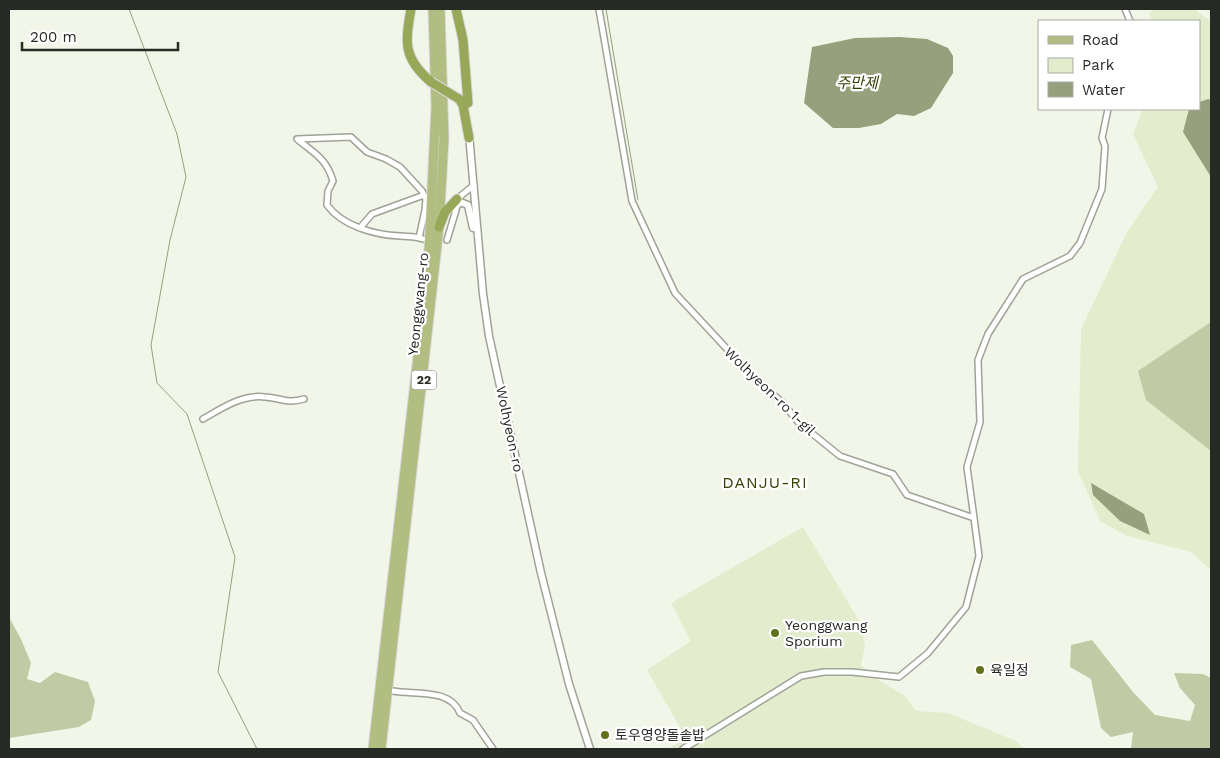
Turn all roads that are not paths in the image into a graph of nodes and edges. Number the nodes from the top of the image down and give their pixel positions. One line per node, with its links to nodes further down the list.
1 (411, 9): 6 (highway, bridge)
2 (433, 9): 20 (main road, Yeonggwang-ro / 22)
3 (440, 9): 12 (main road, Yeonggwang-ro / 22)
4 (456, 9): 6 (highway)
5 (599, 9): 18 (street, Wolhyeon-ro 1-gil)
6 (463, 101): 8 (highway)
7 (1108, 110): 18 (street)
8 (469, 138): 9 (street, Wolhyeon-ro)
9 (474, 185): 11 (street); 15 (street, Wolhyeon-ro)
10 (424, 194): 13 (street); 13 (street); 13 (street)
11 (456, 203): 12 (highway); 14 (street); 15 (street)
12 (439, 227): 21 (main road, Yeonggwang-ro / 22)
13 (360, 228)
14 (447, 240)
15 (479, 254): 23 (street, Wolhyeon-ro)
16 (304, 399): 17 (street)
17 (202, 419)
18 (974, 518): 24 (street)
19 (393, 691): 22 (street)
20 (373, 749)
21 (381, 749)
22 (493, 749)
23 (590, 749)
24 (683, 749)

